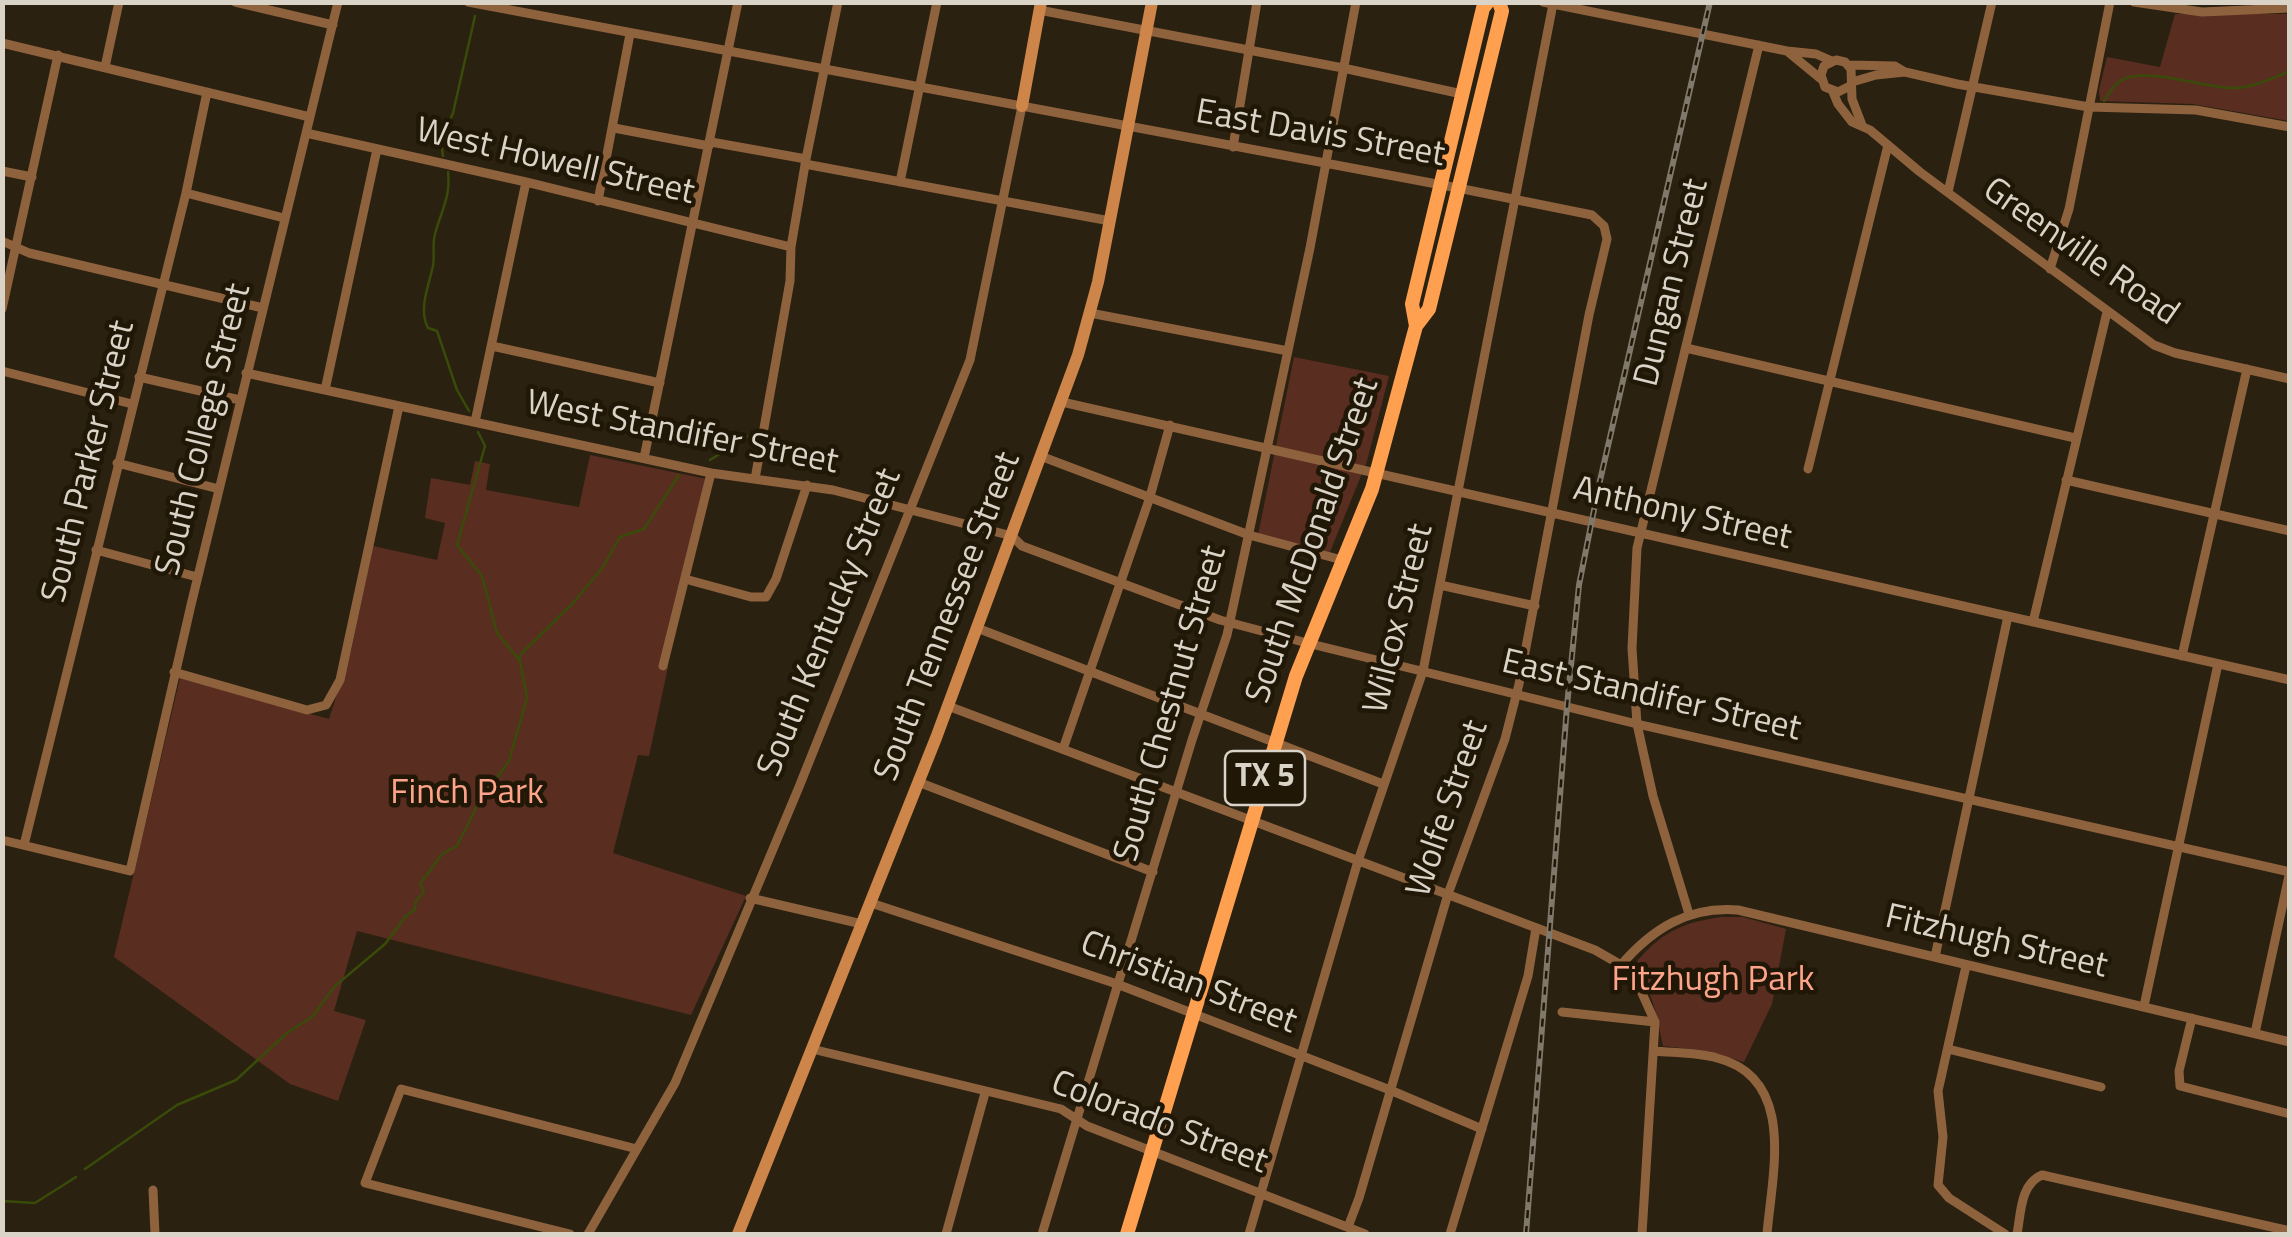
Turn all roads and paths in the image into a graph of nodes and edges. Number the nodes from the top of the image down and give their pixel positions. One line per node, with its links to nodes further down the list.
1 (119, 2): 30 (street)
2 (235, 2): 19 (street)
3 (338, 2): 19 (street, South College Street)
4 (468, 2): 21 (street, East Davis Street)
5 (738, 2): 26 (street)
6 (838, 2): 32 (street)
7 (938, 2): 36 (street)
8 (1152, 2): 20 (street, South Tennessee Street)
9 (1257, 2): 24 (street)
10 (1356, 2): 31 (street, South Chestnut Street)
11 (1488, 2): 40 (main road, South McDonald Street / TX 5)
12 (1499, 2): 60 (main road, South McDonald Street / TX 5)
13 (1992, 2): 37 (street)
14 (2110, 2): 42 (street)
15 (2134, 2): 18 (street)
16 (1548, 4): 23 (street); 64 (street, Wilcox Street)
17 (1040, 6): 20 (street); 41 (street, South Kentucky Street)
18 (2290, 8)
19 (332, 25): 43 (street, South College Street)
20 (1147, 30): 24 (street); 47 (street, South Tennessee Street)
21 (630, 34): 26 (street, East Davis Street); 46 (street)
22 (2, 43): 27 (street)
23 (1759, 45): 25 (street); 81 (street, Dungan Street)
24 (1250, 50): 31 (street); 50 (street)
25 (1787, 51): 28 (street); 34 (street)
26 (728, 53): 32 (street, East Davis Street); 49 (street)
27 (58, 55): 30 (street); 56 (street)
28 (1832, 61): 29 (street); 34 (street)
29 (1849, 65): 33 (street); 35 (street)
30 (105, 67): 38 (street)
31 (1343, 68): 40 (street); 54 (street, South Chestnut Street)
32 (824, 70): 36 (street, East Davis Street); 53 (street)
33 (1905, 72): 35 (street); 37 (street)
34 (1821, 79): 39 (street)
35 (1851, 84): 39 (street); 44 (street)
36 (921, 87): 41 (street, East Davis Street); 58 (street)
37 (1974, 87): 42 (street); 61 (street)
38 (207, 92): 43 (street); 62 (street, South Parker Street)
39 (1833, 92): 44 (street, Greenville Road)
40 (1462, 94): 59 (main road, South McDonald Street / TX 5)
41 (1022, 106): 47 (street, East Davis Street); 65 (street, South Kentucky Street)
42 (2089, 107): 45 (street); 73 (street)
43 (310, 117): 48 (street, South College Street)
44 (1862, 125): 51 (street, Greenville Road)
45 (2290, 127)
46 (614, 128): 49 (street); 63 (street)
47 (1130, 128): 50 (street, East Davis Street); 67 (street, South Tennessee Street)
48 (306, 133): 52 (street, West Howell Street); 66 (street, South College Street)
49 (710, 144): 53 (street); 68 (street)
50 (1232, 146): 54 (street, East Davis Street)
51 (1888, 146): 61 (street, Greenville Road); 88 (street)
52 (377, 149): 57 (street, West Howell Street); 90 (street)
53 (805, 161): 58 (street); 71 (street)
54 (1325, 164): 59 (street, East Davis Street); 82 (street, South Chestnut Street)
55 (2, 170): 56 (street)
56 (32, 177): 72 (street)
57 (526, 182): 63 (street, West Howell Street); 80 (street)
58 (900, 182): 65 (street)
59 (1441, 186): 60 (street, East Davis Street); 79 (main road, South McDonald Street / TX 5)
60 (1458, 188): 64 (street, East Davis Street); 79 (main road, South McDonald Street / TX 5)
61 (1948, 192): 73 (street, Greenville Road)
62 (186, 193): 66 (street); 74 (street, South Parker Street)
63 (598, 200): 68 (street, West Howell Street)
64 (1514, 200): 69 (street, East Davis Street); 109 (street, Wilcox Street)
65 (1003, 201): 67 (street); 111 (street, South Kentucky Street)
66 (284, 218): 75 (street, South College Street)
67 (1110, 220): 78 (street, South Tennessee Street)
68 (694, 224): 71 (street, West Howell Street); 89 (street)
69 (1604, 226): 112 (street, Wolfe Street)
70 (2, 241): 72 (street)
71 (791, 247): 105 (street)
72 (16, 248): 74 (street); 76 (street)
73 (2050, 269): 77 (street, Greenville Road)
74 (162, 284): 75 (street); 86 (street, South Parker Street)
75 (262, 308): 85 (street, South College Street)
76 (2, 309)
77 (2108, 312): 83 (street, Greenville Road); 97 (street)
78 (1090, 313): 82 (street); 92 (street, South Tennessee Street)
79 (1416, 326): 104 (main road, South McDonald Street / TX 5)
80 (492, 346): 89 (street); 95 (street)
81 (1686, 348): 88 (street); 115 (street, Dungan Street)
82 (1288, 351): 98 (street, South Chestnut Street)
83 (2247, 369): 87 (street, Greenville Road); 113 (street)
84 (2, 371): 93 (street)
85 (246, 374): 90 (street, West Standifer Street); 91 (street, South College Street)
86 (138, 377): 91 (street); 93 (street, South Parker Street)
87 (2290, 378)
88 (1829, 382): 97 (street); 102 (street)
89 (660, 383): 99 (street)
90 (324, 390): 94 (street, West Standifer Street)
91 (240, 400): 108 (street, South College Street)
92 (1062, 402): 96 (street, Anthony Street); 100 (street, South Tennessee Street)
93 (132, 404): 101 (street, South Parker Street)
94 (399, 406): 95 (street, West Standifer Street); 134 (street)
95 (476, 422): 99 (street, West Standifer Street)
96 (1170, 425): 98 (street, Anthony Street); 110 (street)
97 (2076, 438): 106 (street)
98 (1268, 448): 104 (street, Anthony Street); 117 (street, South Chestnut Street)
99 (644, 458): 103 (street, West Standifer Street)
100 (1042, 458): 110 (street); 116 (street, South Tennessee Street)
101 (118, 463): 108 (street); 118 (street, South Parker Street)
102 (1808, 469)
103 (711, 473): 105 (street, West Standifer Street); 121 (street)
104 (1377, 474): 109 (street, Anthony Street); 119 (main road, South McDonald Street / TX 5)
105 (755, 478): 107 (street, West Standifer Street)
106 (2066, 480): 113 (street); 126 (street)
107 (807, 485): 111 (street, West Standifer Street); 121 (street)
108 (219, 489): 120 (street, South College Street)
109 (1457, 492): 112 (street, Anthony Street); 123 (street, Wilcox Street)
110 (1149, 500): 117 (street); 122 (street)
111 (908, 509): 116 (street, West Standifer Street); 155 (street, South Kentucky Street)
112 (1553, 514): 115 (street, Anthony Street); 124 (street, Wolfe Street)
113 (2216, 515): 114 (street); 130 (street)
114 (2290, 530)
115 (1640, 534): 125 (street, Anthony Street); 140 (street)
116 (1012, 536): 122 (street, East Standifer Street); 128 (street, South Tennessee Street)
117 (1249, 536): 119 (street); 127 (street, South Chestnut Street)
118 (96, 550): 120 (street); 149 (street, South Parker Street)
119 (1342, 560): 129 (main road, South McDonald Street / TX 5)
120 (198, 577): 134 (street, South College Street)
121 (686, 579): 132 (street)
122 (1121, 582): 127 (street, East Standifer Street); 135 (street)
123 (1440, 586): 124 (street); 133 (street, Wilcox Street)
124 (1535, 606): 137 (street, Wolfe Street)
125 (2008, 616): 126 (street, Anthony Street); 146 (street)
126 (2034, 622): 130 (street, Anthony Street)
127 (1230, 623): 129 (street, East Standifer Street); 139 (street, South Chestnut Street)
128 (977, 628): 135 (street); 138 (street, South Tennessee Street)
129 (1308, 643): 133 (street, East Standifer Street); 141 (main road, South McDonald Street / TX 5)
130 (2182, 656): 131 (street, Anthony Street)
131 (2218, 664): 136 (street, Anthony Street); 150 (street)
132 (663, 666)
133 (1423, 671): 137 (street, East Standifer Street); 144 (street, Wilcox Street)
134 (174, 672): 149 (street, South College Street)
135 (1090, 673): 139 (street); 142 (street)
136 (2290, 680)
137 (1516, 694): 140 (street, East Standifer Street); 154 (street, Wolfe Street)
138 (948, 706): 142 (street); 143 (street, South Tennessee Street)
139 (1200, 714): 141 (street); 145 (street, South Chestnut Street)
140 (1637, 724): 146 (street, East Standifer Street); 157 (street)
141 (1276, 743): 144 (street); 147 (main road, South McDonald Street / TX 5)
142 (1063, 749): 145 (street)
143 (918, 782): 152 (street); 156 (street, South Tennessee Street)
144 (1383, 784): 151 (street, Wilcox Street)
145 (1176, 792): 147 (street); 152 (street, South Chestnut Street)
146 (1967, 798): 150 (street, East Standifer Street); 160 (street)
147 (1252, 822): 151 (street); 166 (main road, South McDonald Street / TX 5)
148 (2, 840): 149 (street)
149 (24, 845)
150 (2179, 846): 153 (street, East Standifer Street); 164 (street)
151 (1358, 861): 154 (street); 174 (street, Wilcox Street)
152 (1153, 872): 163 (street, South Chestnut Street)
153 (2289, 872): 169 (street)
154 (1448, 894): 159 (street); 176 (street, Wolfe Street)
155 (750, 898): 158 (street); 181 (street, South Kentucky Street)
156 (871, 903): 158 (street, South Tennessee Street); 163 (street, Christian Street)
157 (1689, 914): 160 (street, Fitzhugh Street); 161 (street, Fitzhugh Street)
158 (862, 924): 171 (street, South Tennessee Street)
159 (1536, 928): 161 (street); 180 (street)
160 (1935, 957): 162 (street, Fitzhugh Street)
161 (1621, 964): 168 (street)
162 (1966, 966): 164 (street, Fitzhugh Street); 172 (street)
163 (1117, 984): 166 (street, Christian Street); 179 (street, South Chestnut Street)
164 (2144, 1006): 167 (street, Fitzhugh Street)
165 (1562, 1012): 168 (street)
166 (1193, 1014): 174 (street, Christian Street); 182 (main road, South McDonald Street / TX 5)
167 (2192, 1018): 169 (street, Fitzhugh Street); 178 (street)
168 (1655, 1022): 173 (street)
169 (2255, 1033): 170 (street, Fitzhugh Street)
170 (2290, 1042)
171 (812, 1049): 177 (street, Colorado Street); 190 (street, South Tennessee Street)
172 (1948, 1049): 175 (street); 199 (street)
173 (1654, 1051): 197 (street); 198 (street)
174 (1300, 1056): 176 (street, Christian Street); 184 (street, Wilcox Street)
175 (2101, 1087)
176 (1390, 1090): 180 (street, Christian Street); 185 (street, Wolfe Street)
177 (986, 1093): 179 (street, Colorado Street); 191 (street)
178 (2290, 1114)
179 (1076, 1120): 182 (street, Colorado Street); 192 (street, South Chestnut Street)
180 (1482, 1129): 196 (street)
181 (636, 1149): 188 (street); 189 (street, South Kentucky Street)
182 (1152, 1152): 184 (street, Colorado Street); 193 (main road, South McDonald Street / TX 5)
183 (153, 1190): 187 (street)
184 (1262, 1193): 185 (street, Colorado Street); 194 (street, Wilcox Street)
185 (1348, 1227): 195 (street, Colorado Street)
186 (2290, 1231): 200 (street)
187 (155, 1234)
188 (570, 1234)
189 (588, 1234)
190 (738, 1234)
191 (946, 1234)
192 (1042, 1234)
193 (1127, 1234)
194 (1249, 1234)
195 (1365, 1234)
196 (1450, 1234)
197 (1642, 1234)
198 (1766, 1234)
199 (2005, 1234)
200 (2017, 1234)

